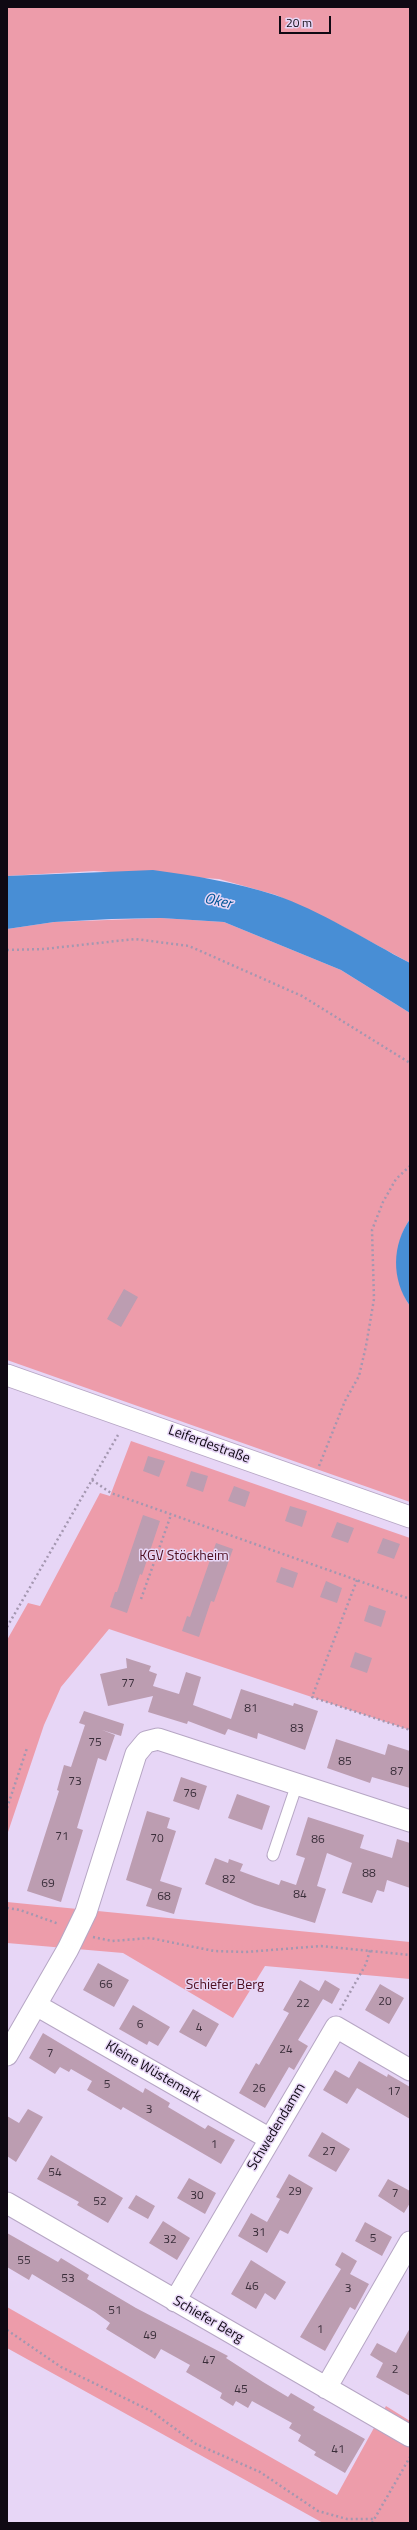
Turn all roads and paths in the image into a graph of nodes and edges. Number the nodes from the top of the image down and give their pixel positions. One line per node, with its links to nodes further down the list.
1 (7, 950): 2 (path)
2 (410, 1063)
3 (410, 1166): 7 (path)
4 (7, 1374): 5 (street, Leiferdestraße)
5 (127, 1416): 6 (path); 7 (street, Leiferdestraße)
6 (92, 1480): 8 (path); 13 (path)
7 (312, 1483): 9 (street, Leiferdestraße)
8 (171, 1515): 10 (path); 11 (path)
9 (410, 1517)
10 (357, 1580): 12 (path); 14 (path)
11 (141, 1599)
12 (410, 1599)
13 (7, 1627)
14 (410, 1730)
15 (27, 1748): 17 (path)
16 (297, 1784): 18 (street); 19 (lane); 21 (street)
17 (7, 1808)
18 (410, 1821)
19 (273, 1855)
20 (7, 1908): 21 (path)
21 (77, 1930): 22 (path); 24 (street)
22 (370, 1950): 23 (path); 25 (path)
23 (410, 1955)
24 (36, 2005): 26 (street); 28 (street, Kleine Wüstemark)
25 (336, 2027): 27 (street); 28 (street, Schwedendamm)
26 (7, 2055)
27 (410, 2070)
28 (270, 2139): 31 (street, Schwedendamm)
29 (7, 2203): 31 (street, Schiefer Berg)
30 (410, 2242): 33 (street)
31 (175, 2300): 33 (street, Schiefer Berg)
32 (7, 2330): 36 (path)
33 (326, 2388): 34 (street, Schiefer Berg)
34 (410, 2436)
35 (410, 2457): 36 (path)
36 (374, 2519): 37 (path)
37 (372, 2523)

